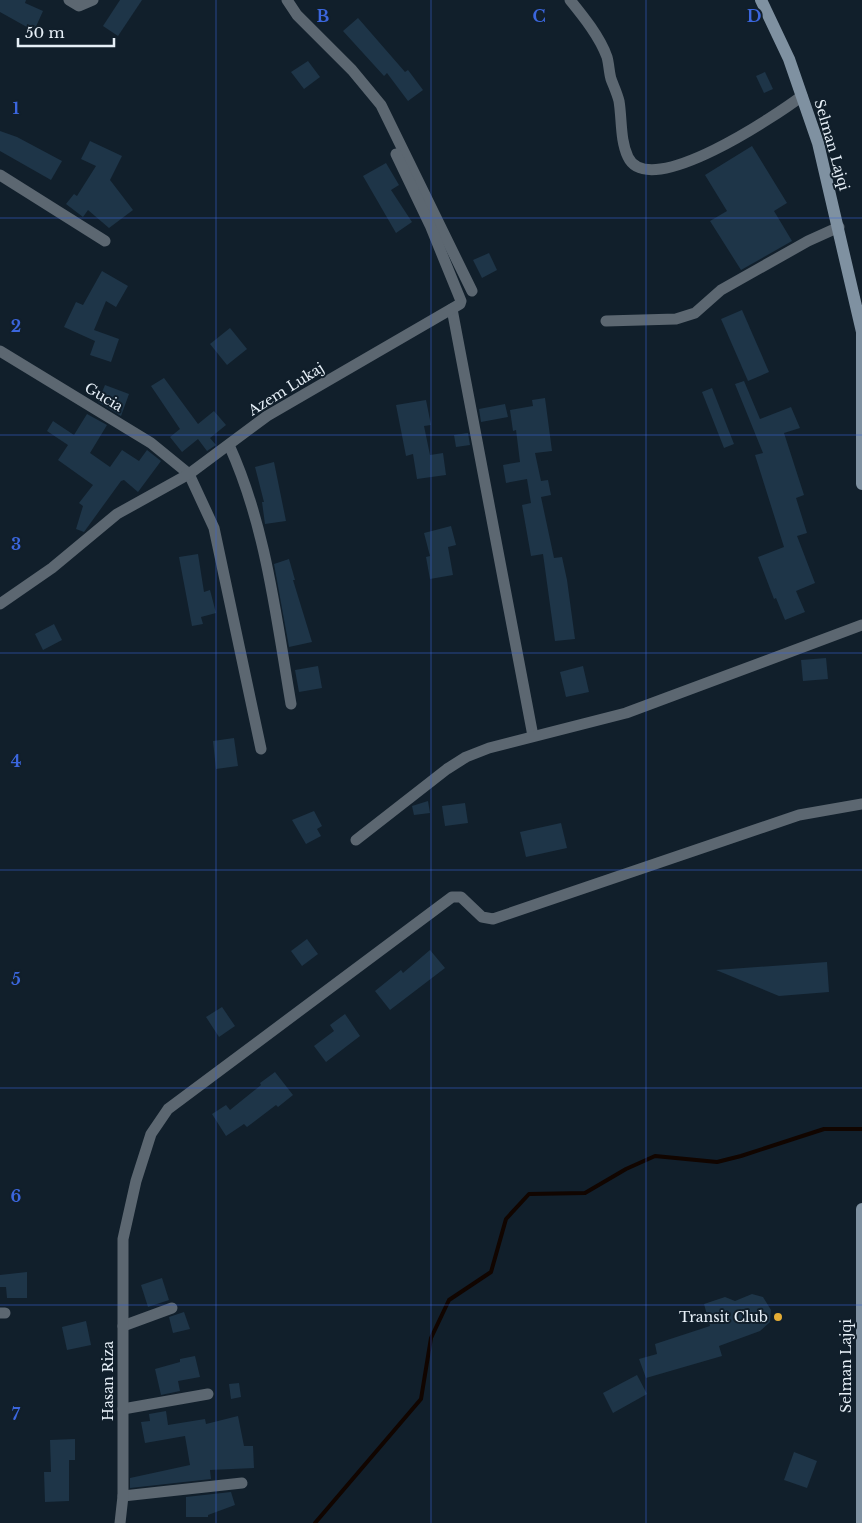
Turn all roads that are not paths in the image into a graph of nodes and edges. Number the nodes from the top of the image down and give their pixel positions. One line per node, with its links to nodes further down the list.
1 (69, 0): 2 (street)
2 (93, 0)
3 (287, 0): 11 (street)
4 (570, 0): 6 (street)
5 (761, 0): 6 (street, Selman Lajqi)
6 (802, 96): 9 (street, Selman Lajqi)
7 (396, 154): 12 (street)
8 (0, 175): 10 (street)
9 (839, 227): 13 (street); 17 (street, Selman Lajqi)
10 (106, 240)
11 (472, 291)
12 (452, 309): 15 (street, Azem Lukaj); 21 (street)
13 (606, 321)
14 (0, 351): 16 (street, Gucia)
15 (229, 445): 16 (street, Azem Lukaj); 20 (street)
16 (189, 474): 18 (street, Azem Lukaj); 22 (street)
17 (862, 484)
18 (1, 601)
19 (862, 625): 21 (street)
20 (291, 704)
21 (532, 736): 24 (street)
22 (261, 749)
23 (862, 804): 27 (street, Hasan Riza)
24 (356, 840)
25 (862, 1209): 33 (street, Selman Lajqi)
26 (172, 1308): 27 (street)
27 (123, 1326): 29 (street, Hasan Riza)
28 (208, 1394): 29 (street)
29 (123, 1409): 31 (street, Hasan Riza)
30 (242, 1483): 31 (street)
31 (123, 1496): 32 (street, Hasan Riza)
32 (120, 1523)
33 (862, 1523)

